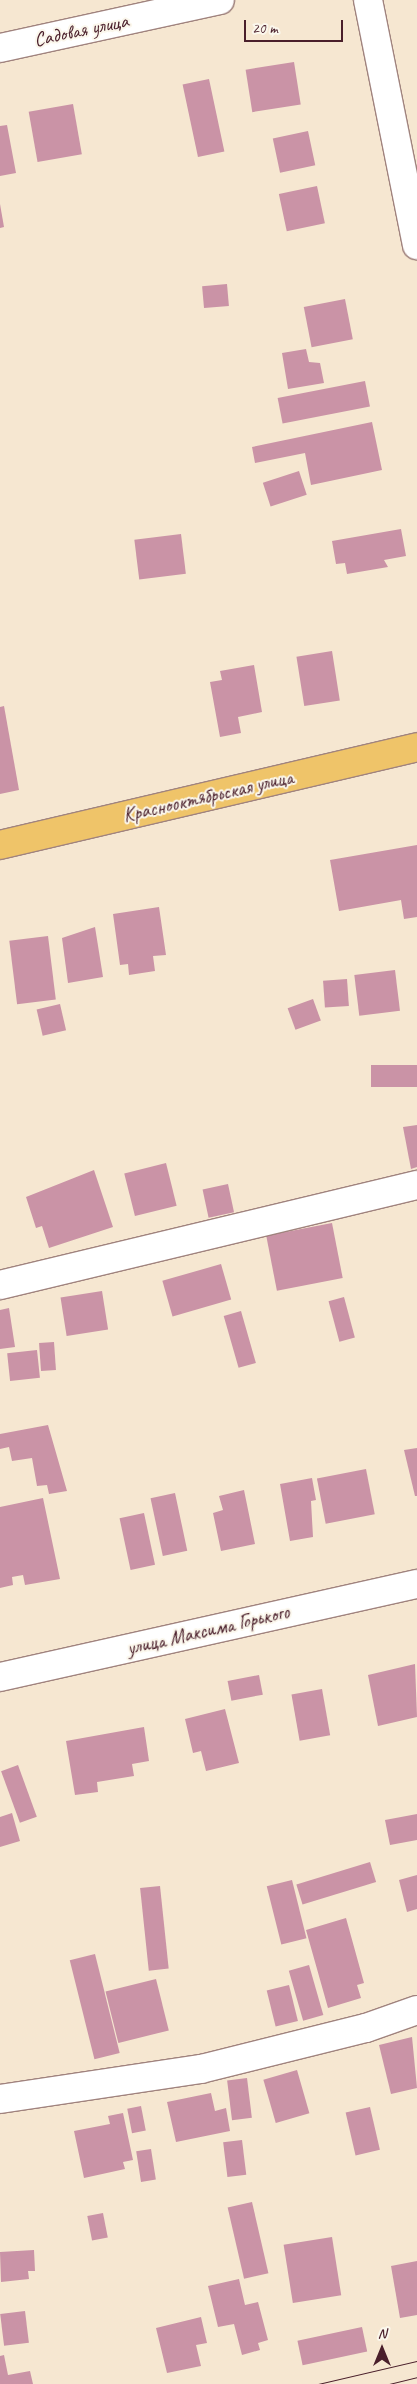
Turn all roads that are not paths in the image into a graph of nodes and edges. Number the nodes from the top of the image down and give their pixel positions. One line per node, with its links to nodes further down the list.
1 (220, 0): 3 (street, Садовая улица)
2 (368, 0): 4 (street)
3 (0, 48)
4 (417, 245)
5 (417, 746): 6 (main road, Краснооктябрьская улица)
6 (0, 845)
7 (417, 1185): 8 (street)
8 (0, 1285)
9 (417, 1584): 10 (street, улица Максима Горького)
10 (0, 1677)
11 (417, 2010): 12 (street)
12 (0, 2099)

